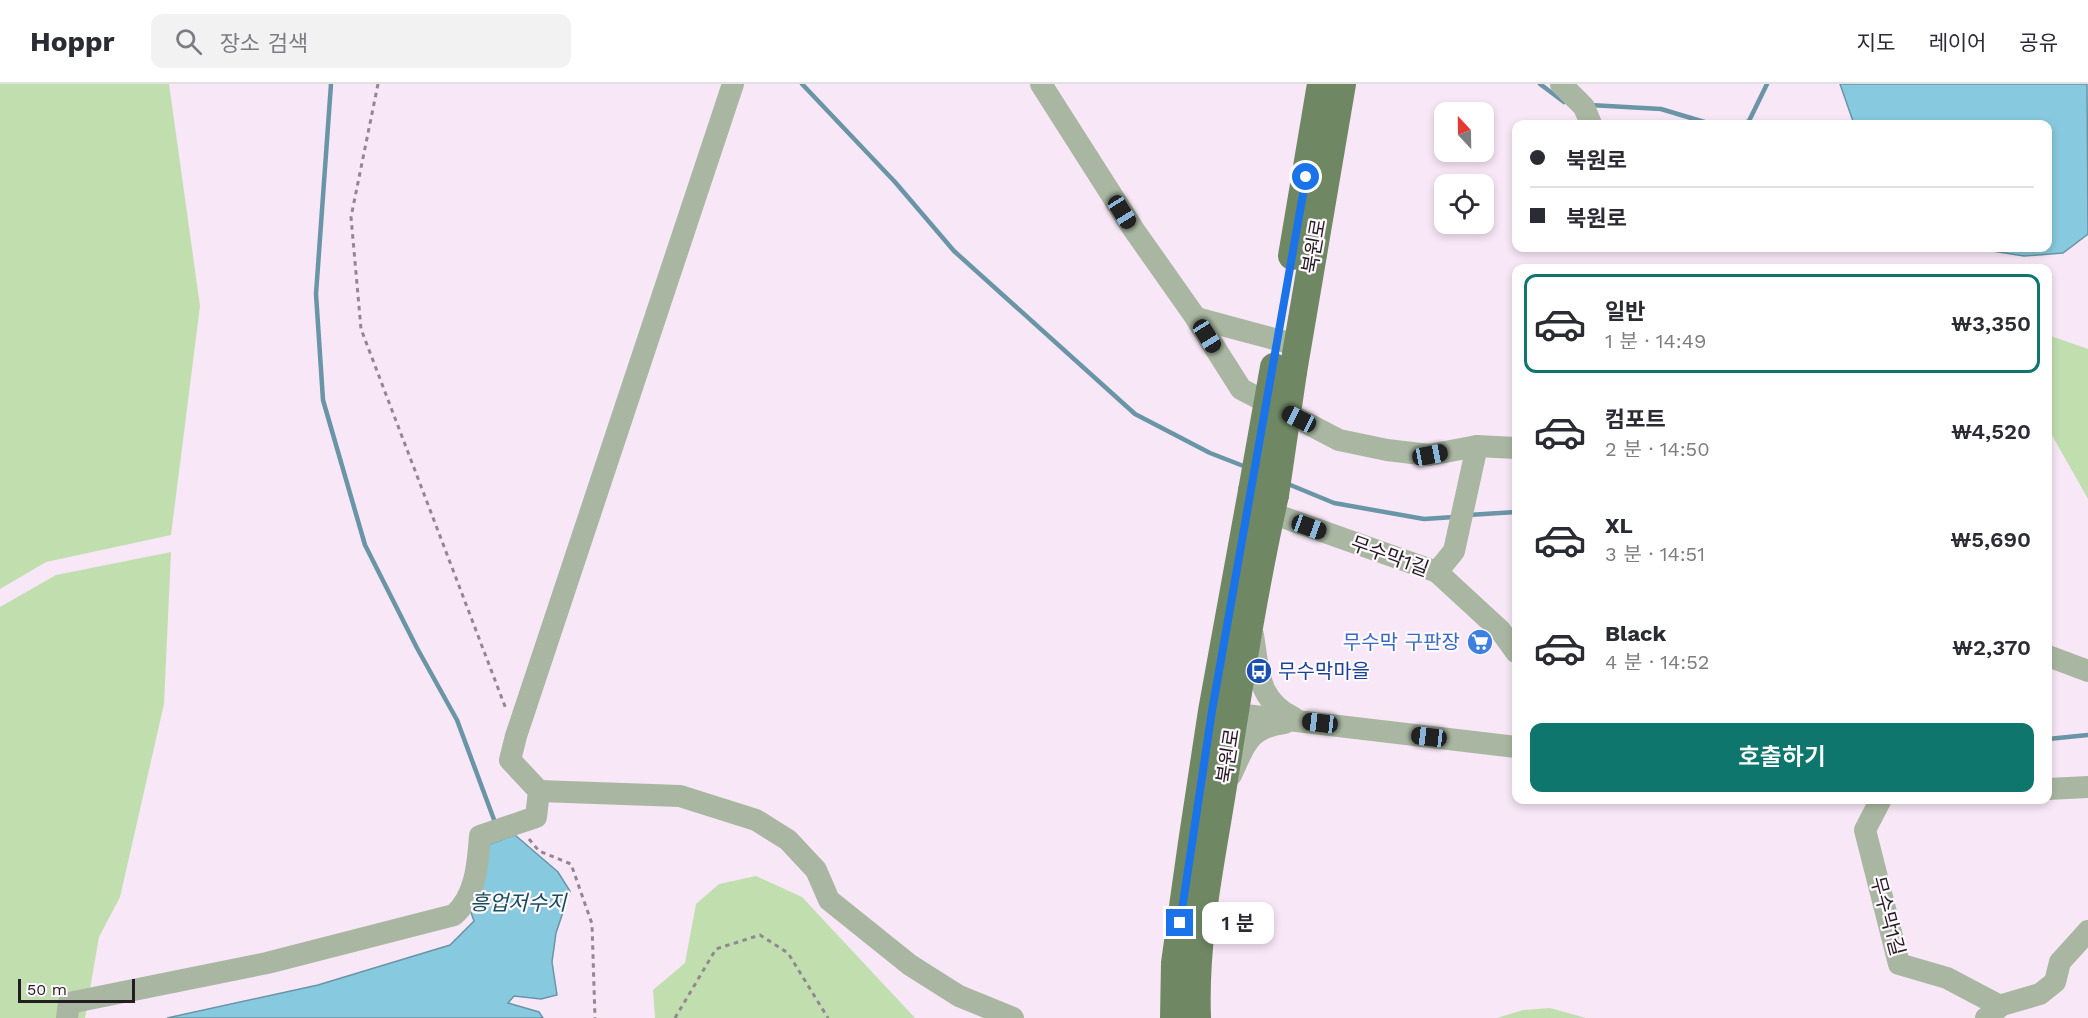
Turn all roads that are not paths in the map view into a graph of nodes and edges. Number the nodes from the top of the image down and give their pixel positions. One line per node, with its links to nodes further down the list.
1 (733, 84): 20 (street)
2 (1041, 84): 5 (street)
3 (1322, 84): 6 (main road, 북원로)
4 (1342, 84): 6 (main road, 북원로)
5 (1196, 318): 6 (street); 7 (street)
6 (1285, 356): 9 (main road, bridge)
7 (1478, 446): 8 (street); 10 (street)
8 (1512, 448)
9 (1266, 500): 10 (street, 무수막1길); 11 (main road, 북원로); 15 (main road, 북원로)
10 (1437, 572): 12 (street, 무수막1길)
11 (1251, 622): 15 (main road, 북원로); 16 (street)
12 (1512, 646)
13 (2052, 658): 14 (street)
14 (2088, 671)
15 (1224, 713): 16 (street); 21 (main road, 북원로); 27 (main road, 북원로)
16 (1298, 720): 17 (street); 21 (street)
17 (1512, 747)
18 (2088, 787): 19 (street)
19 (2052, 789)
20 (538, 791): 25 (street); 26 (street)
21 (1222, 794): 28 (main road, 북원로)
22 (1881, 804): 24 (street, 무수막1길)
23 (2088, 931): 24 (street, 무수막1길)
24 (1993, 1012)
25 (67, 1018)
26 (1013, 1018)
27 (1174, 1018)
28 (1197, 1018)

